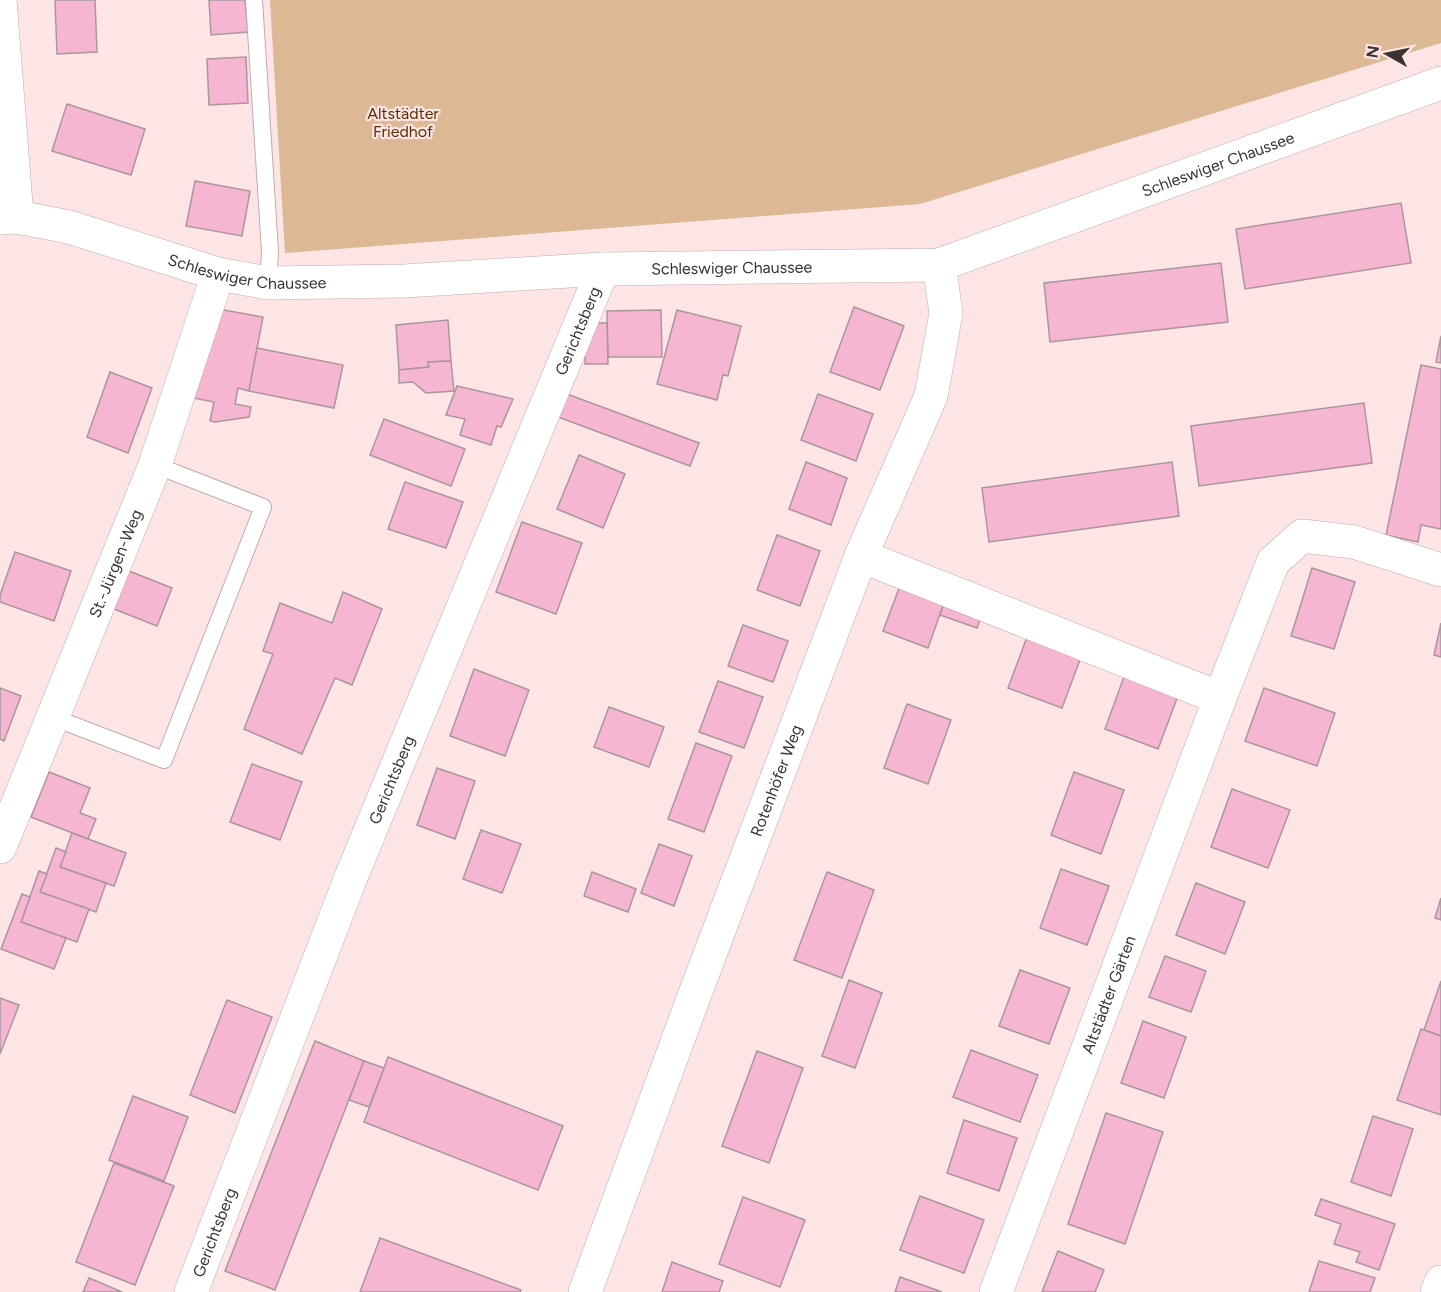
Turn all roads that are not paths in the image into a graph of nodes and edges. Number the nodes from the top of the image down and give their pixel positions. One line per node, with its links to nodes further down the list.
1 (0, 0): 4 (street)
2 (254, 0): 8 (lane)
3 (1441, 83): 5 (street, Schleswiger Chaussee)
4 (9, 218): 7 (street, Schleswiger Chaussee)
5 (939, 265): 6 (street, Schleswiger Chaussee); 10 (street, Rotenhöfer Weg)
6 (603, 269): 8 (street, Schleswiger Chaussee); 16 (street, Gerichtsberg)
7 (218, 274): 8 (street, Schleswiger Chaussee); 9 (street, St.-Jürgen-Weg)
8 (268, 282)
9 (155, 465): 13 (street, St.-Jürgen-Weg); 13 (lane)
10 (861, 556): 12 (street); 17 (street, Rotenhöfer Weg)
11 (1441, 570): 12 (street, Altstädter Gärten)
12 (1220, 698): 18 (street, Altstädter Gärten)
13 (52, 717): 14 (street, St.-Jürgen-Weg)
14 (0, 847)
15 (1441, 1282): 19 (street)
16 (191, 1292)
17 (585, 1292)
18 (996, 1292)
19 (1437, 1292)

